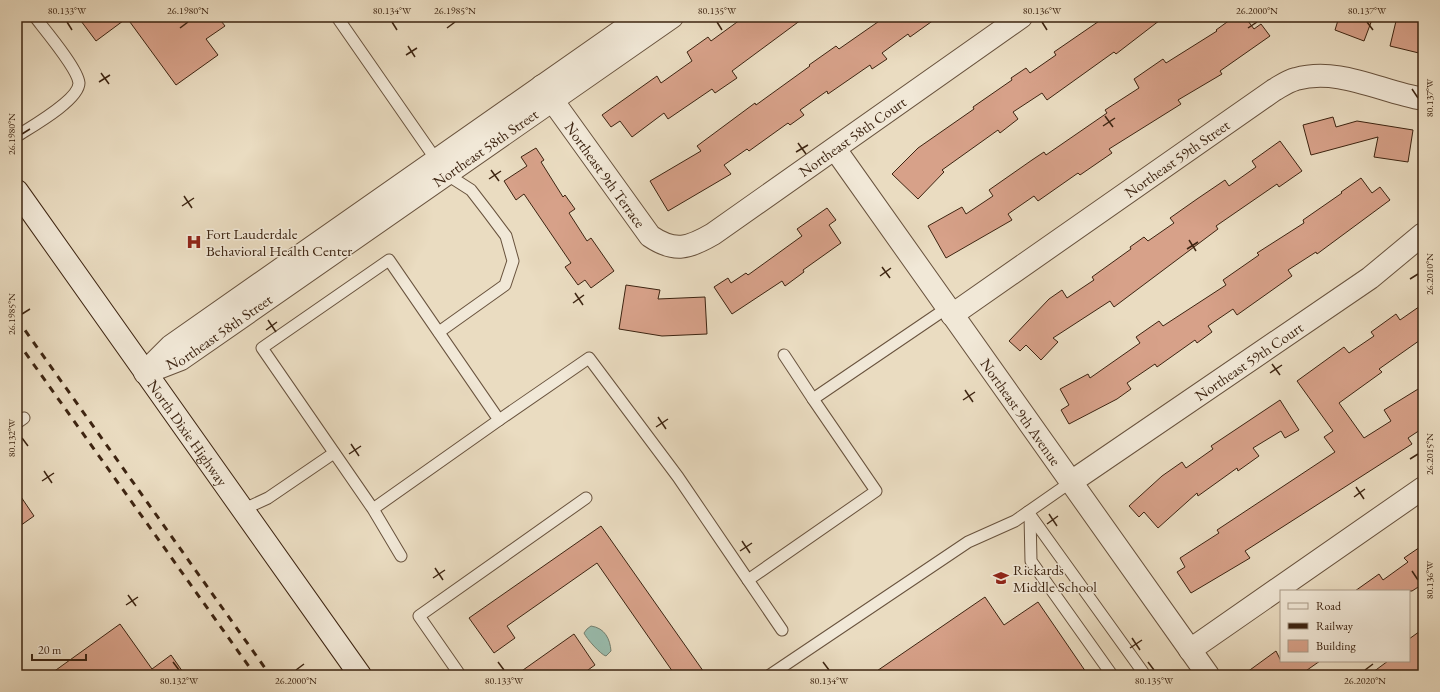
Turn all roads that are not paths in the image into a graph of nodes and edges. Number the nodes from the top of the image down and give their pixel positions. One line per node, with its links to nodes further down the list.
1 (35, 17): 8 (lane)
2 (337, 17): 10 (lane)
3 (641, 17): 6 (street, Northeast 58th Street)
4 (672, 17): 6 (street, Northeast 58th Street)
5 (1021, 17): 9 (street, Northeast 58th Court)
6 (547, 93): 10 (street, Northeast 58th Street); 13 (street, Northeast 9th Terrace)
7 (1423, 99): 14 (street, Northeast 59th Street)
8 (17, 136)
9 (835, 149): 13 (street, Northeast 58th Court); 14 (street, Northeast 9th Avenue)
10 (441, 167): 15 (lane); 17 (street, Northeast 58th Street)
11 (17, 191): 17 (street, North Dixie Highway)
12 (1423, 234): 21 (street, Northeast 59th Court)
13 (680, 247)
14 (950, 311): 18 (lane); 21 (street, Northeast 9th Avenue)
15 (438, 332): 19 (lane); 20 (lane)
16 (784, 355): 18 (lane)
17 (145, 373): 25 (street, North Dixie Highway)
18 (813, 399): 28 (lane)
19 (499, 420): 24 (lane); 28 (lane)
20 (334, 453): 24 (lane); 25 (lane)
21 (1071, 482): 26 (lane); 30 (street, Northeast 9th Avenue)
22 (1423, 488): 30 (street)
23 (586, 498): 33 (lane)
24 (373, 509): 27 (lane)
25 (242, 510): 32 (street, North Dixie Highway)
26 (1029, 513): 31 (lane); 34 (lane); 35 (lane)
27 (401, 556)
28 (748, 580): 29 (lane)
29 (782, 630)
30 (1190, 650): 36 (street, Northeast 9th Avenue)
31 (774, 673)
32 (360, 675)
33 (460, 675)
34 (1112, 675)
35 (1145, 675)
36 (1208, 675)

